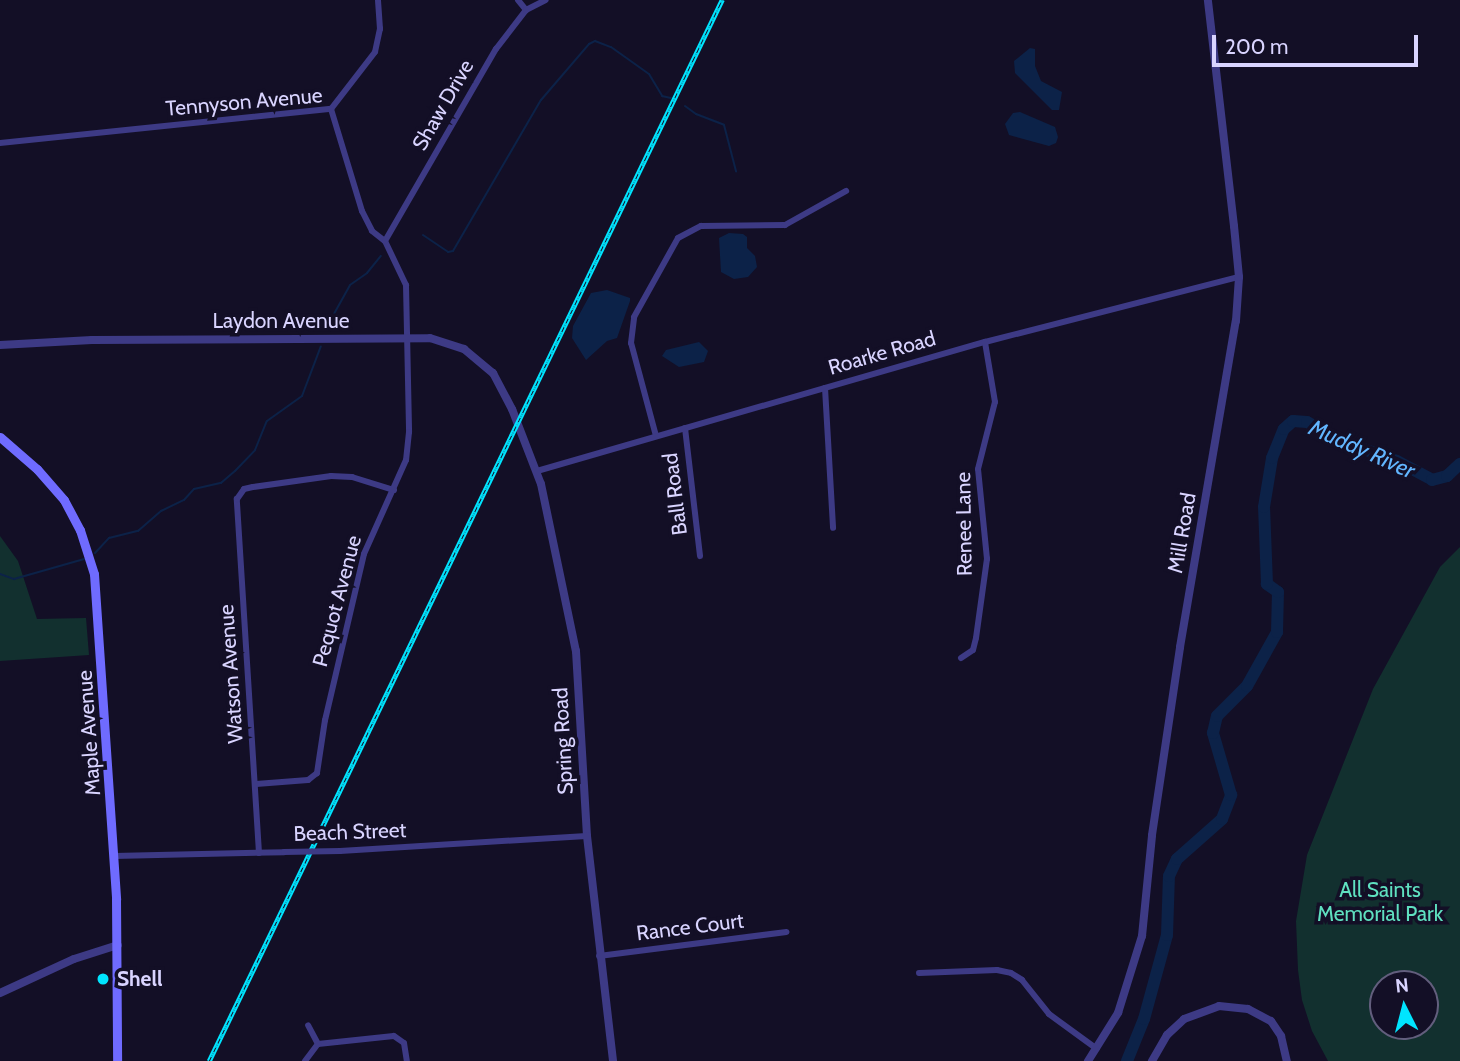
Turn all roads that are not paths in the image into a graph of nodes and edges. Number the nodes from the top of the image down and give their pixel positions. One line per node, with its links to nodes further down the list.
1 (378, 0): 6 (street)
2 (518, 0): 5 (street)
3 (546, 0): 5 (street, Shaw Drive)
4 (1208, 0): 10 (street, Mill Road)
5 (526, 10): 9 (street, Shaw Drive)
6 (331, 109): 7 (street, Tennyson Avenue); 9 (street, Tennyson Avenue)
7 (0, 142)
8 (846, 191): 17 (street)
9 (385, 241): 11 (street, Tennyson Avenue)
10 (1238, 277): 12 (street, Roarke Road); 35 (street, Mill Road)
11 (407, 337): 13 (street, Laydon Avenue); 15 (street, Laydon Avenue); 20 (street, Pequot Avenue)
12 (985, 342): 14 (street, Roarke Road); 23 (street, Renee Lane)
13 (0, 345)
14 (825, 388): 16 (street, Roarke Road); 21 (street)
15 (518, 425): 19 (street, Spring Road)
16 (685, 428): 17 (street, Roarke Road); 22 (street, Ball Road)
17 (656, 436): 19 (street, Roarke Road)
18 (0, 437): 27 (main road, Maple Avenue)
19 (537, 471): 25 (street, Spring Road)
20 (394, 489): 24 (street, Pequot Avenue); 24 (street, Watson Avenue)
21 (833, 528)
22 (699, 556)
23 (961, 658)
24 (256, 784): 26 (street, Watson Avenue)
25 (587, 836): 26 (street, Beach Street, bridge); 30 (street, Spring Road)
26 (260, 853): 27 (street, Beach Street)
27 (114, 856): 29 (main road, Maple Avenue)
28 (786, 932): 30 (street, Rance Court)
29 (118, 945): 32 (street); 36 (main road, Maple Avenue)
30 (599, 956): 39 (street, Spring Road)
31 (919, 973): 35 (street)
32 (0, 993)
33 (308, 1025): 34 (street)
34 (318, 1044): 37 (street); 38 (street)
35 (1097, 1049): 40 (street, Mill Road)
36 (117, 1061)
37 (305, 1061)
38 (407, 1061)
39 (613, 1061)
40 (1088, 1061)
41 (1152, 1061): 42 (street)
42 (1287, 1061)

